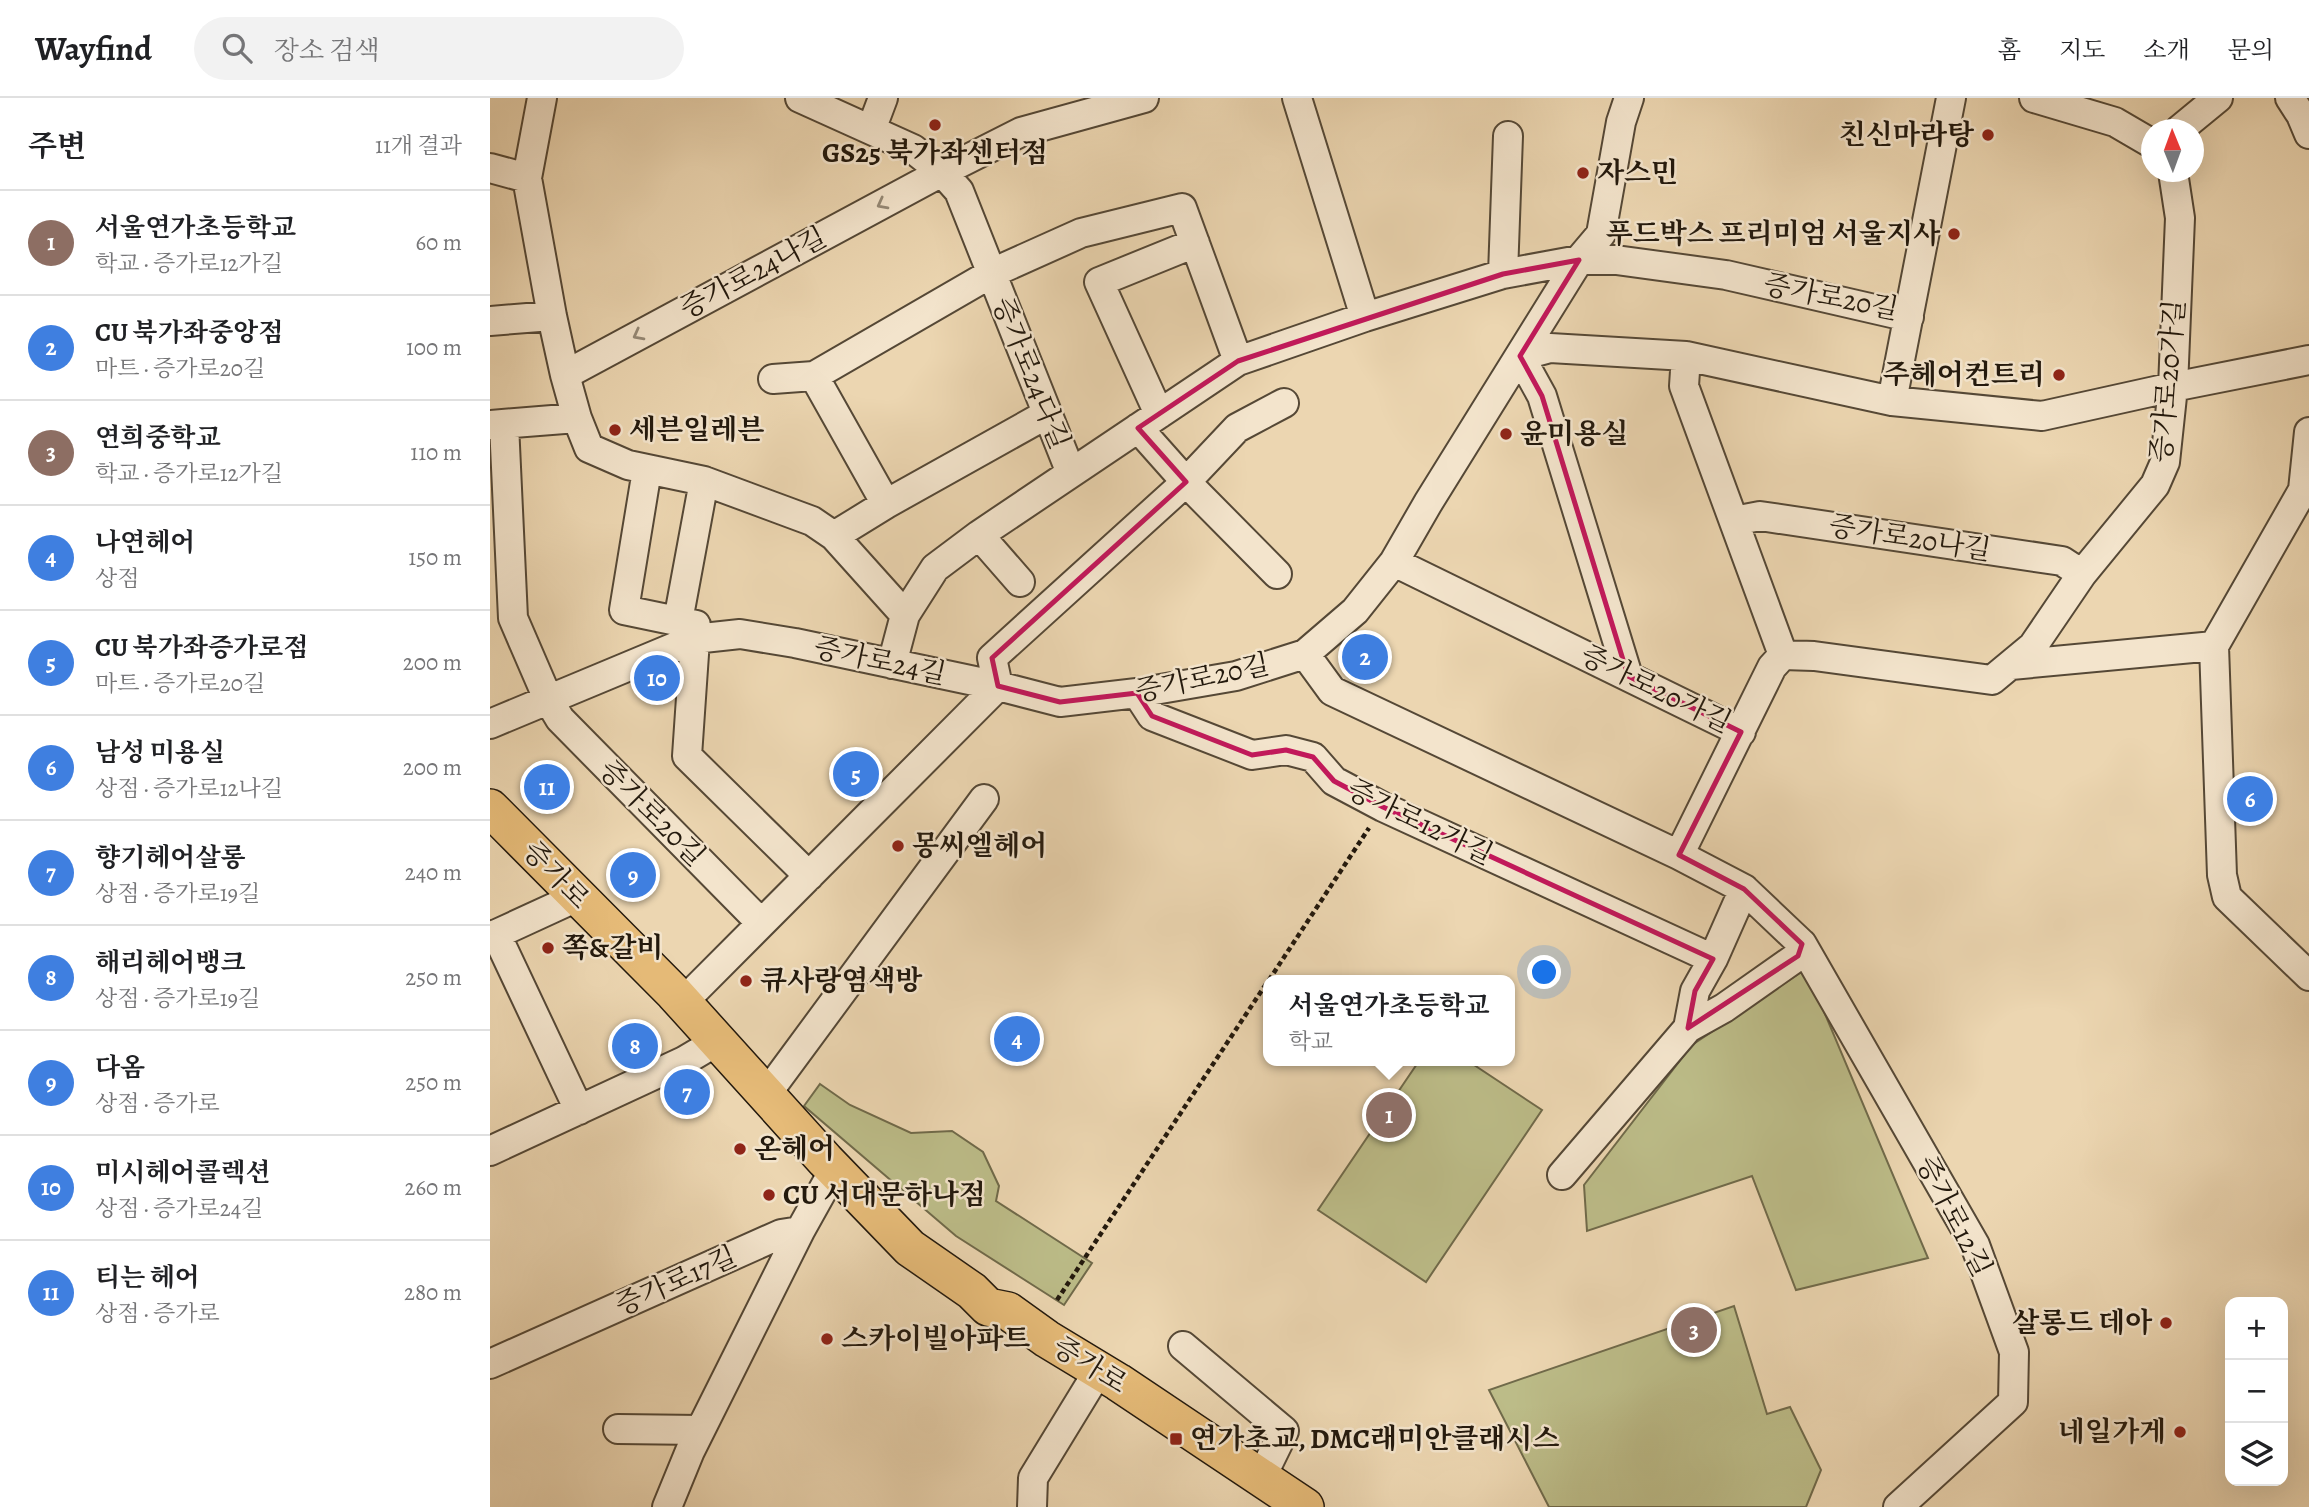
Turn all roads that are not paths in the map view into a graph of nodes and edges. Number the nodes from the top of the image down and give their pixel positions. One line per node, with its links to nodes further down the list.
1 (542, 98): 18 (street)
2 (800, 98): 12 (street, 증가로24다길)
3 (883, 98): 12 (street)
4 (1144, 98): 17 (street, 증가로24나길)
5 (1297, 98): 25 (street)
6 (1629, 98): 21 (street, 증가로20길)
7 (1951, 98): 26 (street, 증가로20길)
8 (2035, 98): 15 (street)
9 (2218, 98): 11 (street)
10 (2290, 98): 13 (street)
11 (2192, 119)
12 (871, 130): 17 (street, 증가로24다길)
13 (2309, 134)
14 (1508, 136): 23 (street)
15 (2141, 137)
16 (490, 168): 18 (street)
17 (942, 172): 22 (street, 증가로24다길); 32 (street, 증가로24나길, one-way to 32)
18 (527, 178): 24 (street)
19 (2175, 182): 35 (street, 증가로20가길)
20 (1195, 243): 22 (street, 증가로24다길); 31 (street); 40 (street)
21 (1579, 260): 23 (street); 26 (street, 증가로20길); 28 (street, 증가로20길)
22 (992, 273): 33 (street); 38 (street, 증가로24다길)
23 (1503, 274): 25 (street)
24 (552, 316): 27 (street); 32 (street)
25 (1365, 317): 31 (street)
26 (1909, 317): 36 (street)
27 (490, 321)
28 (1520, 356): 29 (street); 51 (street, 증가로20길); 62 (street)
29 (1686, 356): 36 (street); 48 (street)
30 (2309, 360): 35 (street)
31 (1238, 361): 40 (street)
32 (565, 375): 39 (street)
33 (814, 376): 34 (street); 47 (street)
34 (774, 379)
35 (2173, 387): 36 (street); 53 (street, 증가로20가길)
36 (1892, 401)
37 (1284, 403): 46 (street)
38 (1047, 414): 44 (street, 증가로24다길); 47 (street)
39 (577, 418): 41 (street); 43 (street)
40 (1149, 421): 44 (street); 46 (street)
41 (497, 424): 65 (street, 증가로20길)
42 (2309, 432): 57 (street)
43 (647, 470): 45 (street); 56 (street)
44 (1071, 473): 49 (street)
45 (704, 481): 50 (street); 56 (street)
46 (1186, 482): 52 (street); 63 (street)
47 (886, 504): 50 (street)
48 (1734, 520): 53 (street, 증가로20나길); 59 (street)
49 (979, 535): 54 (street); 55 (street)
50 (834, 536): 55 (street)
51 (1394, 562): 58 (street, 증가로20길); 62 (street, 증가로20가길)
52 (1278, 574)
53 (2082, 574): 61 (street, 증가로20가길)
54 (1020, 582)
55 (905, 615): 60 (street)
56 (686, 630): 60 (street, 증가로24길); 65 (street, 증가로24길); 71 (street)
57 (2214, 646): 61 (street, 증가로20가길); 78 (street)
58 (1305, 654): 64 (street, 증가로20길); 70 (street)
59 (1783, 655): 61 (street, 증가로20가길); 67 (street, 증가로20가길)
60 (892, 664): 63 (street, 증가로24길)
61 (2011, 664)
62 (1628, 677): 67 (street, 증가로20가길)
63 (998, 686): 64 (street, 증가로20길); 71 (street)
64 (1137, 693): 77 (street, 증가로12가길)
65 (548, 699): 66 (street, 증가로24길); 74 (street, 증가로20길)
66 (490, 724)
67 (1741, 732): 70 (street)
68 (984, 799): 82 (street)
69 (490, 808): 73 (main road, 증가로)
70 (1679, 855): 72 (street)
71 (809, 876): 74 (street)
72 (1744, 889): 76 (street); 77 (street)
73 (578, 897): 75 (street); 79 (main road, 증가로)
74 (761, 923): 79 (street)
75 (493, 935): 83 (street)
76 (1802, 944): 80 (street); 97 (street, 증가로12길)
77 (1713, 958): 80 (street)
78 (2309, 976)
79 (682, 1003): 81 (main road, 증가로)
80 (1688, 1028): 86 (street)
81 (716, 1042): 82 (main road, 증가로); 83 (street)
82 (765, 1096): 85 (main road, 증가로)
83 (579, 1110): 84 (street)
84 (490, 1151)
85 (834, 1170): 87 (street); 90 (main road, 증가로)
86 (1562, 1175)
87 (800, 1231): 89 (street, 증가로17길); 92 (street)
88 (1183, 1346): 93 (street)
89 (490, 1364)
90 (1098, 1370): 93 (main road, 증가로); 95 (street)
91 (618, 1429): 92 (street)
92 (700, 1430): 94 (street)
93 (1262, 1476): 96 (main road, 증가로)
94 (667, 1507)
95 (1032, 1507)
96 (1305, 1507)
97 (1898, 1507)

